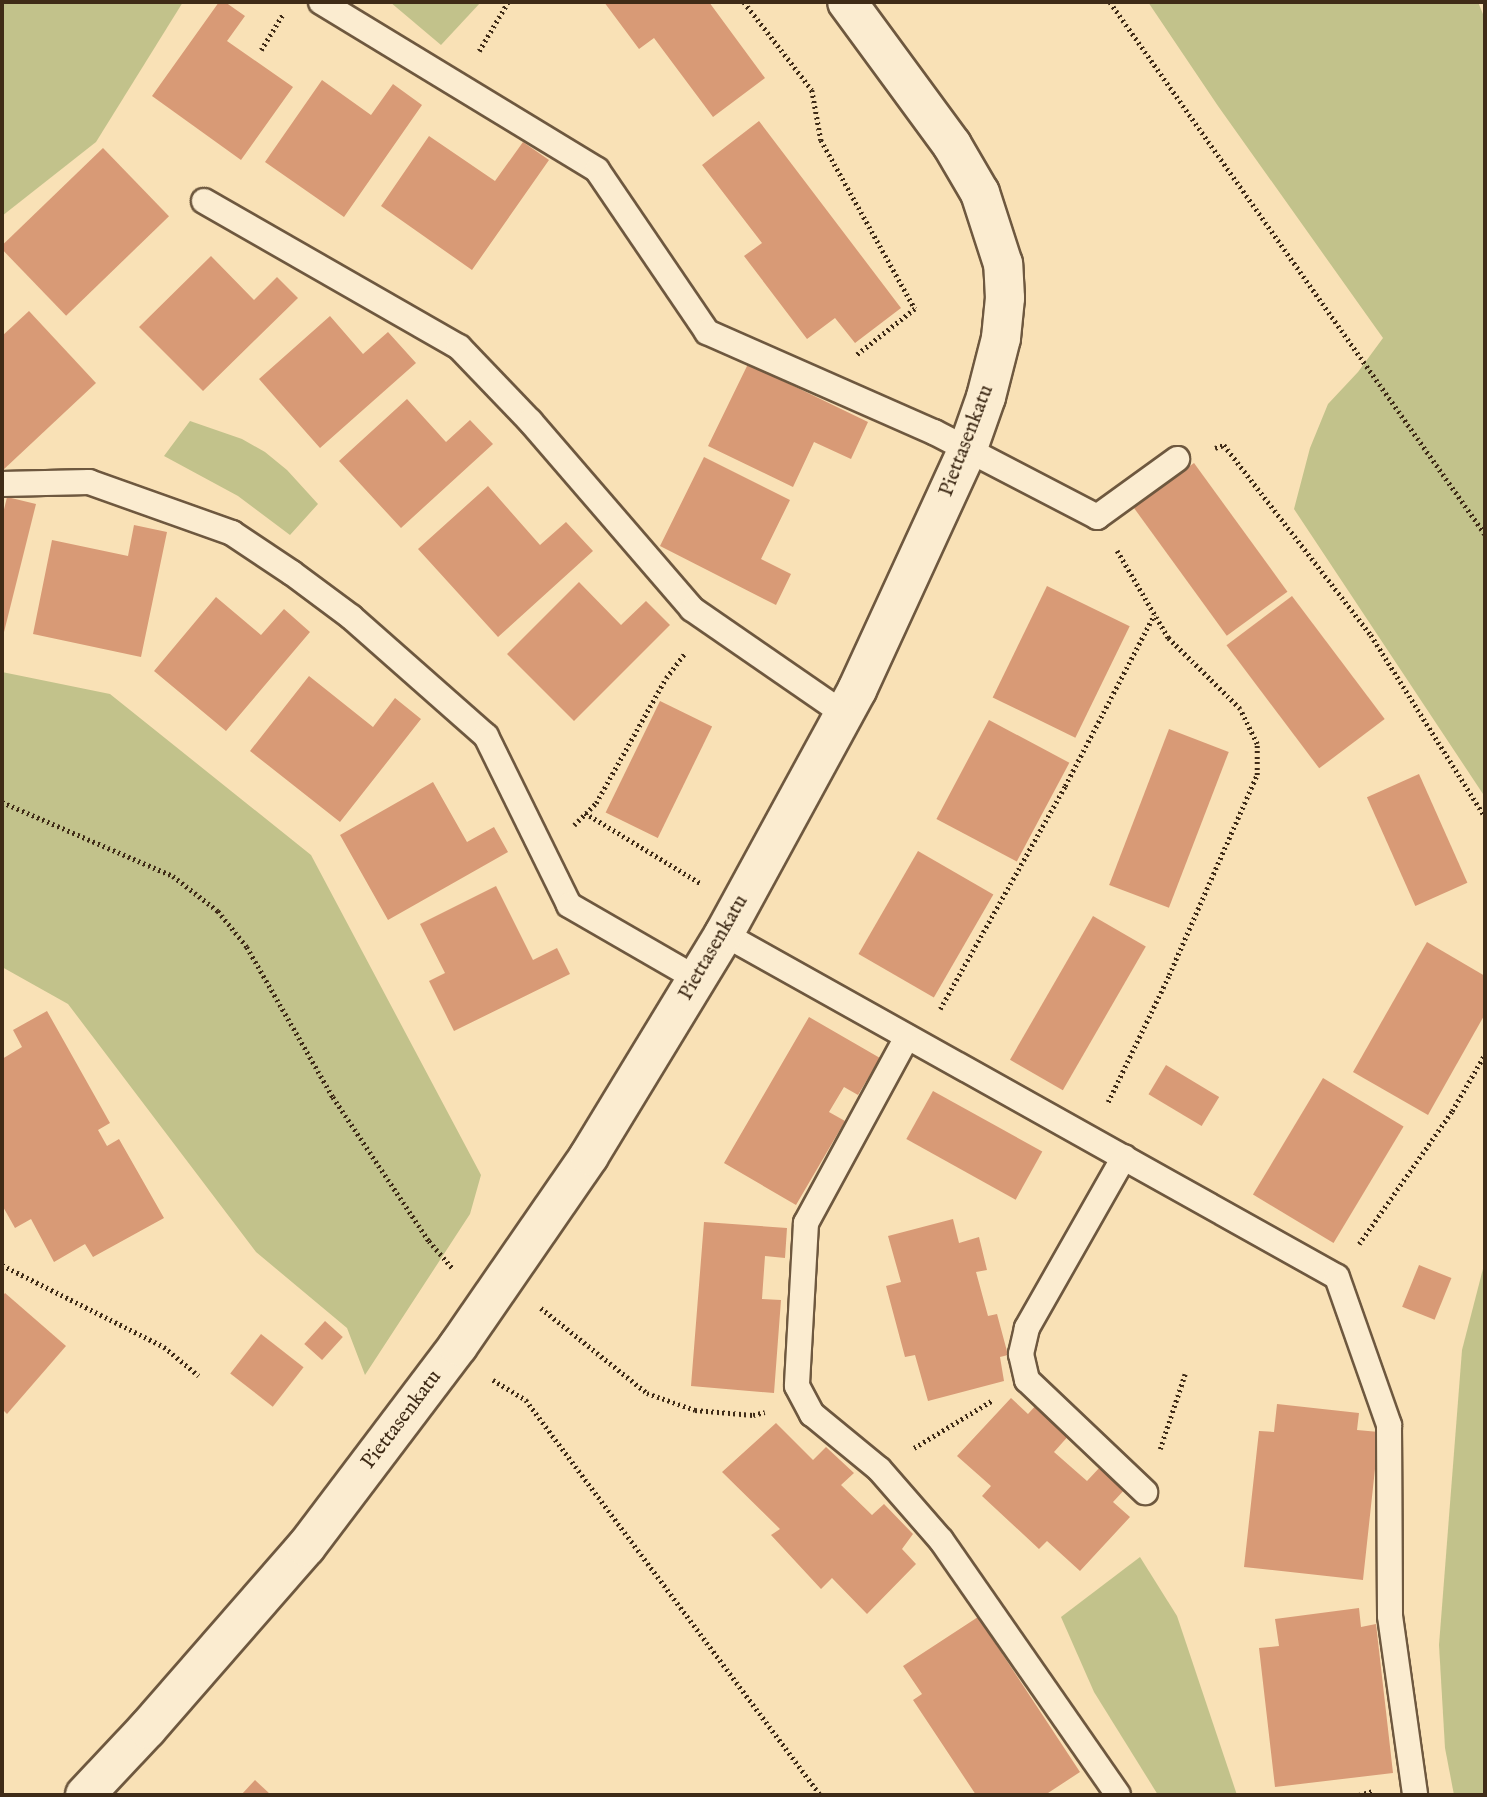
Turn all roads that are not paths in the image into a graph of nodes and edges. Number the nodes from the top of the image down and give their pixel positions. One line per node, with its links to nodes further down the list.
1 (321, 2): 4 (lane)
2 (847, 2): 4 (street, Piettasenkatu)
3 (204, 201): 7 (lane)
4 (967, 451): 5 (lane); 7 (street, Piettasenkatu)
5 (1177, 459)
6 (2, 484): 9 (lane)
7 (844, 714): 8 (street, Piettasenkatu)
8 (724, 934): 9 (street, Piettasenkatu); 10 (lane)
9 (697, 979): 13 (street, Piettasenkatu)
10 (914, 1040): 11 (lane); 14 (lane)
11 (1124, 1157): 12 (lane); 15 (lane)
12 (1145, 1492)
13 (85, 1795)
14 (1118, 1795)
15 (1415, 1795)

